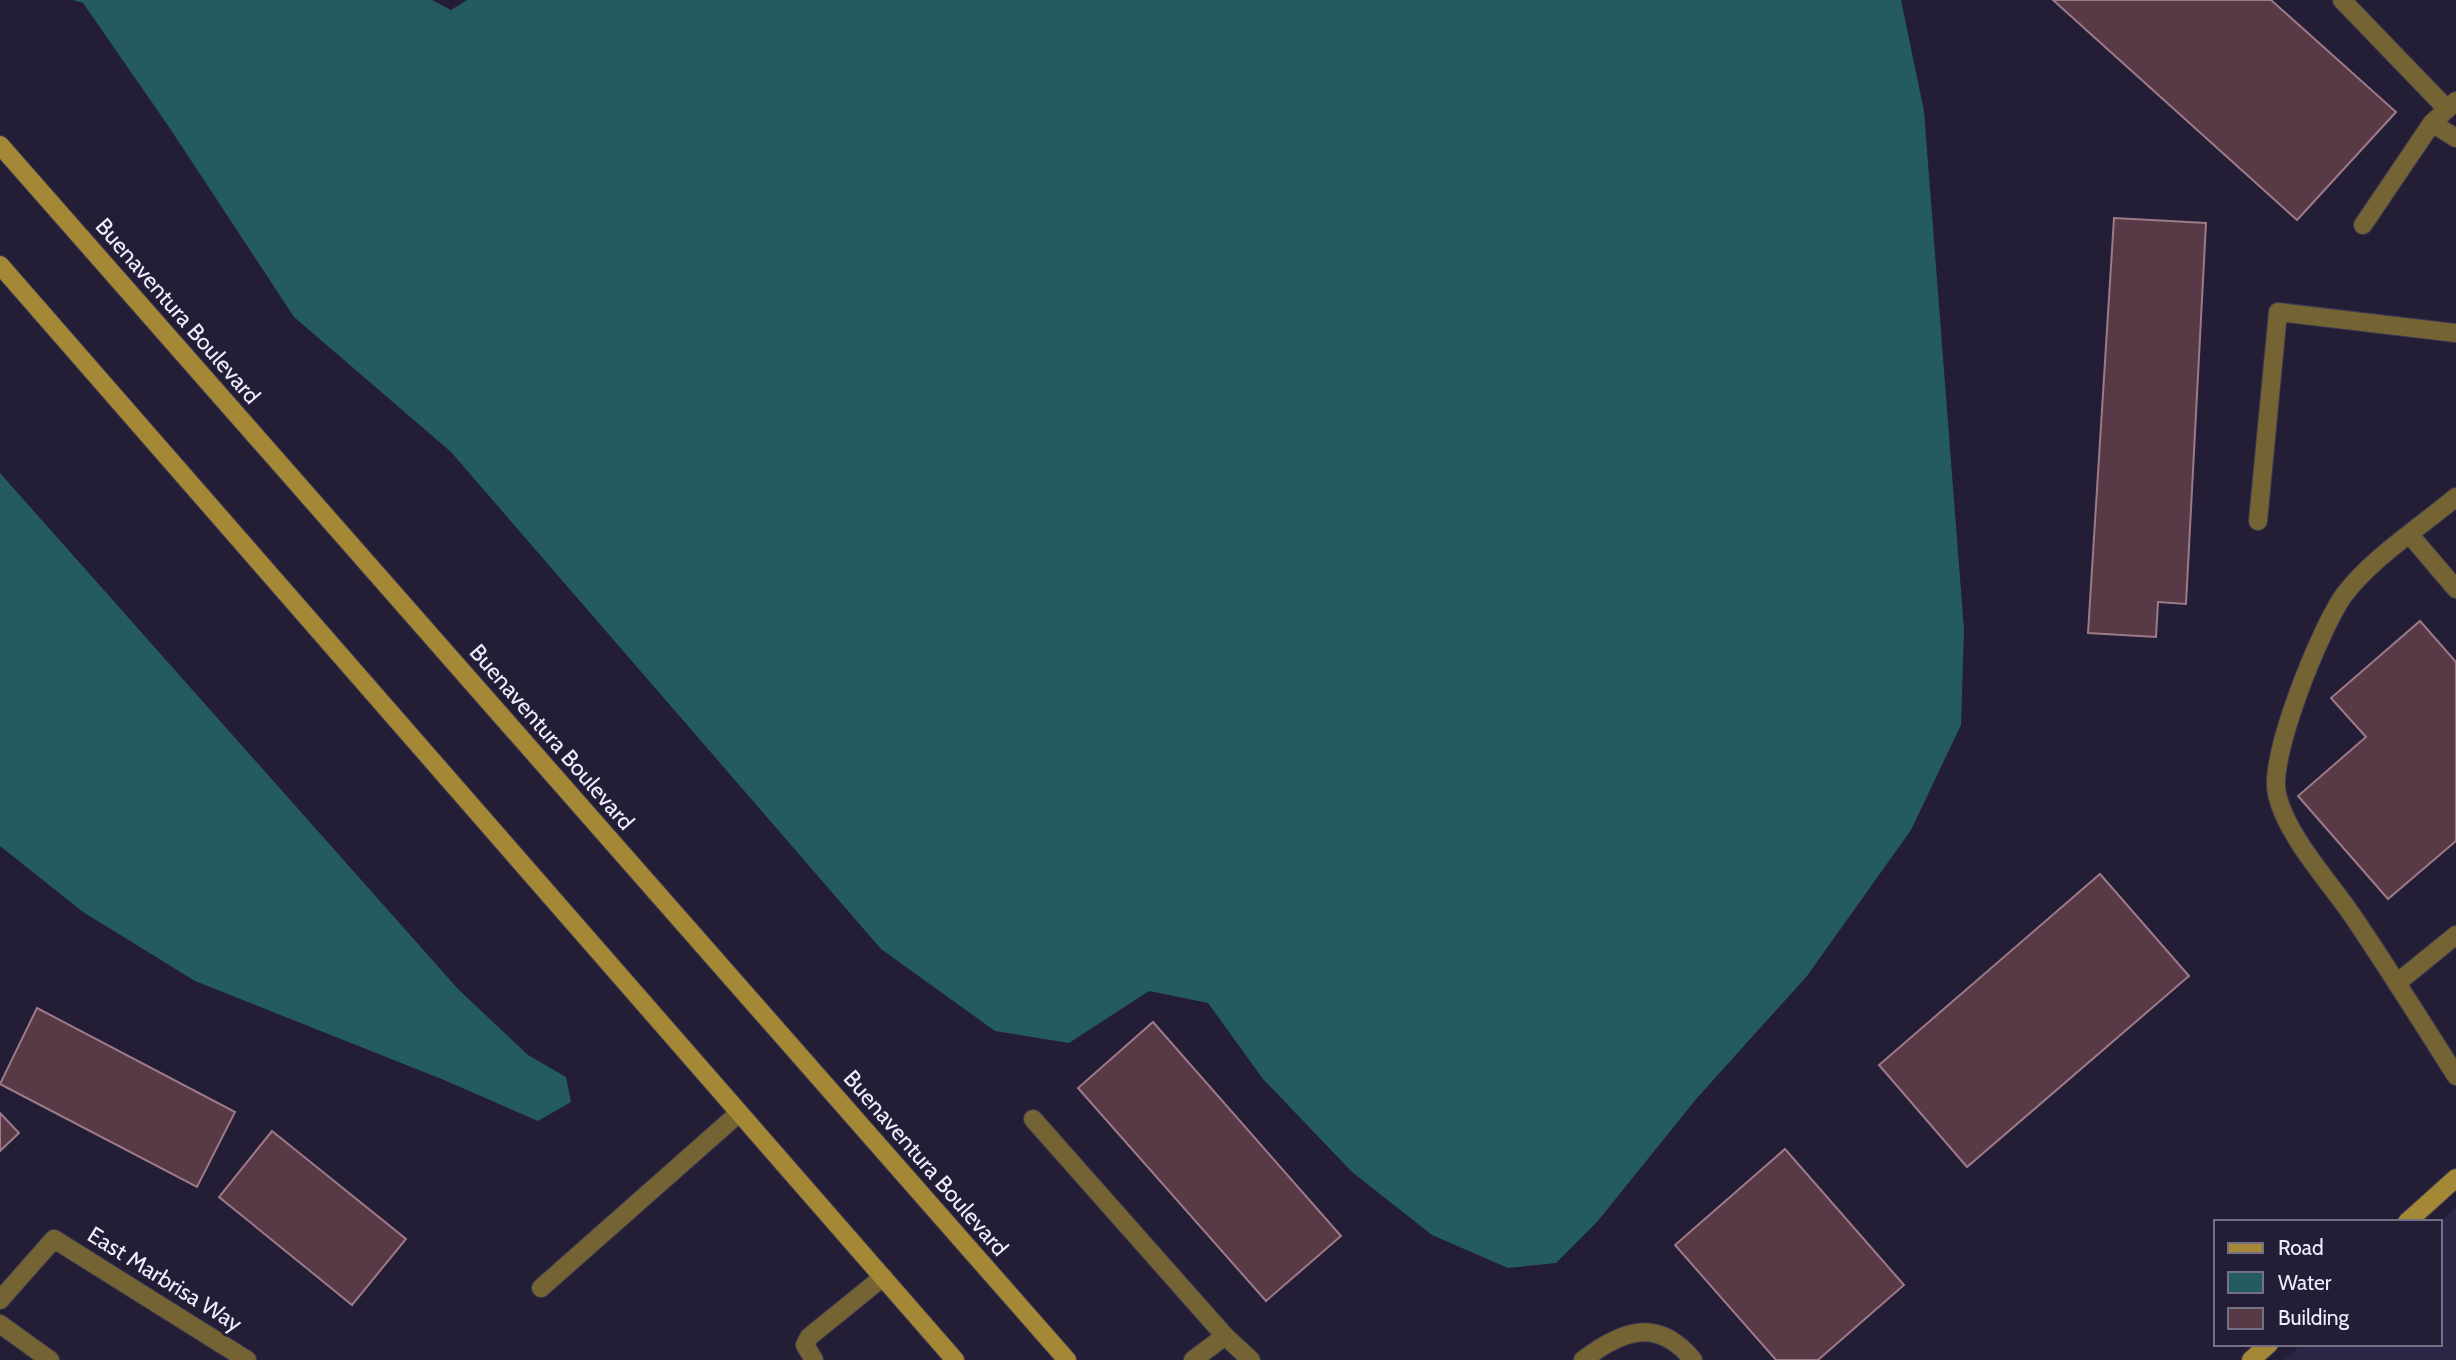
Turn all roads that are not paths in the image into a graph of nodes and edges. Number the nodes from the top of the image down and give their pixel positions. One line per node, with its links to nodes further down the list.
1 (2342, 0): 2 (lane)
2 (2452, 105): 3 (lane)
3 (2432, 123): 4 (lane); 6 (lane)
4 (2456, 138)
5 (0, 145): 30 (main road, Buenaventura Boulevard)
6 (2364, 225)
7 (0, 265): 16 (main road)
8 (2456, 333): 10 (lane)
9 (2456, 497): 11 (lane)
10 (2258, 521)
11 (2410, 535): 12 (lane); 14 (lane)
12 (2456, 589)
13 (2456, 935): 14 (lane)
14 (2397, 982): 15 (lane)
15 (2456, 1076)
16 (739, 1113): 20 (main road); 21 (lane)
17 (1033, 1119): 24 (lane)
18 (2456, 1178): 19 (main road)
19 (2409, 1220)
20 (883, 1277): 28 (lane); 29 (main road)
21 (541, 1288)
22 (0, 1300): 27 (lane, East Marbrisa Way)
23 (0, 1324): 26 (lane)
24 (1225, 1336): 31 (lane); 32 (lane)
25 (2267, 1346): 35 (main road)
26 (50, 1360)
27 (247, 1360)
28 (814, 1360)
29 (956, 1360)
30 (1067, 1360)
31 (1193, 1360)
32 (1251, 1360)
33 (1583, 1360): 34 (lane)
34 (1693, 1360)
35 (2251, 1360)

